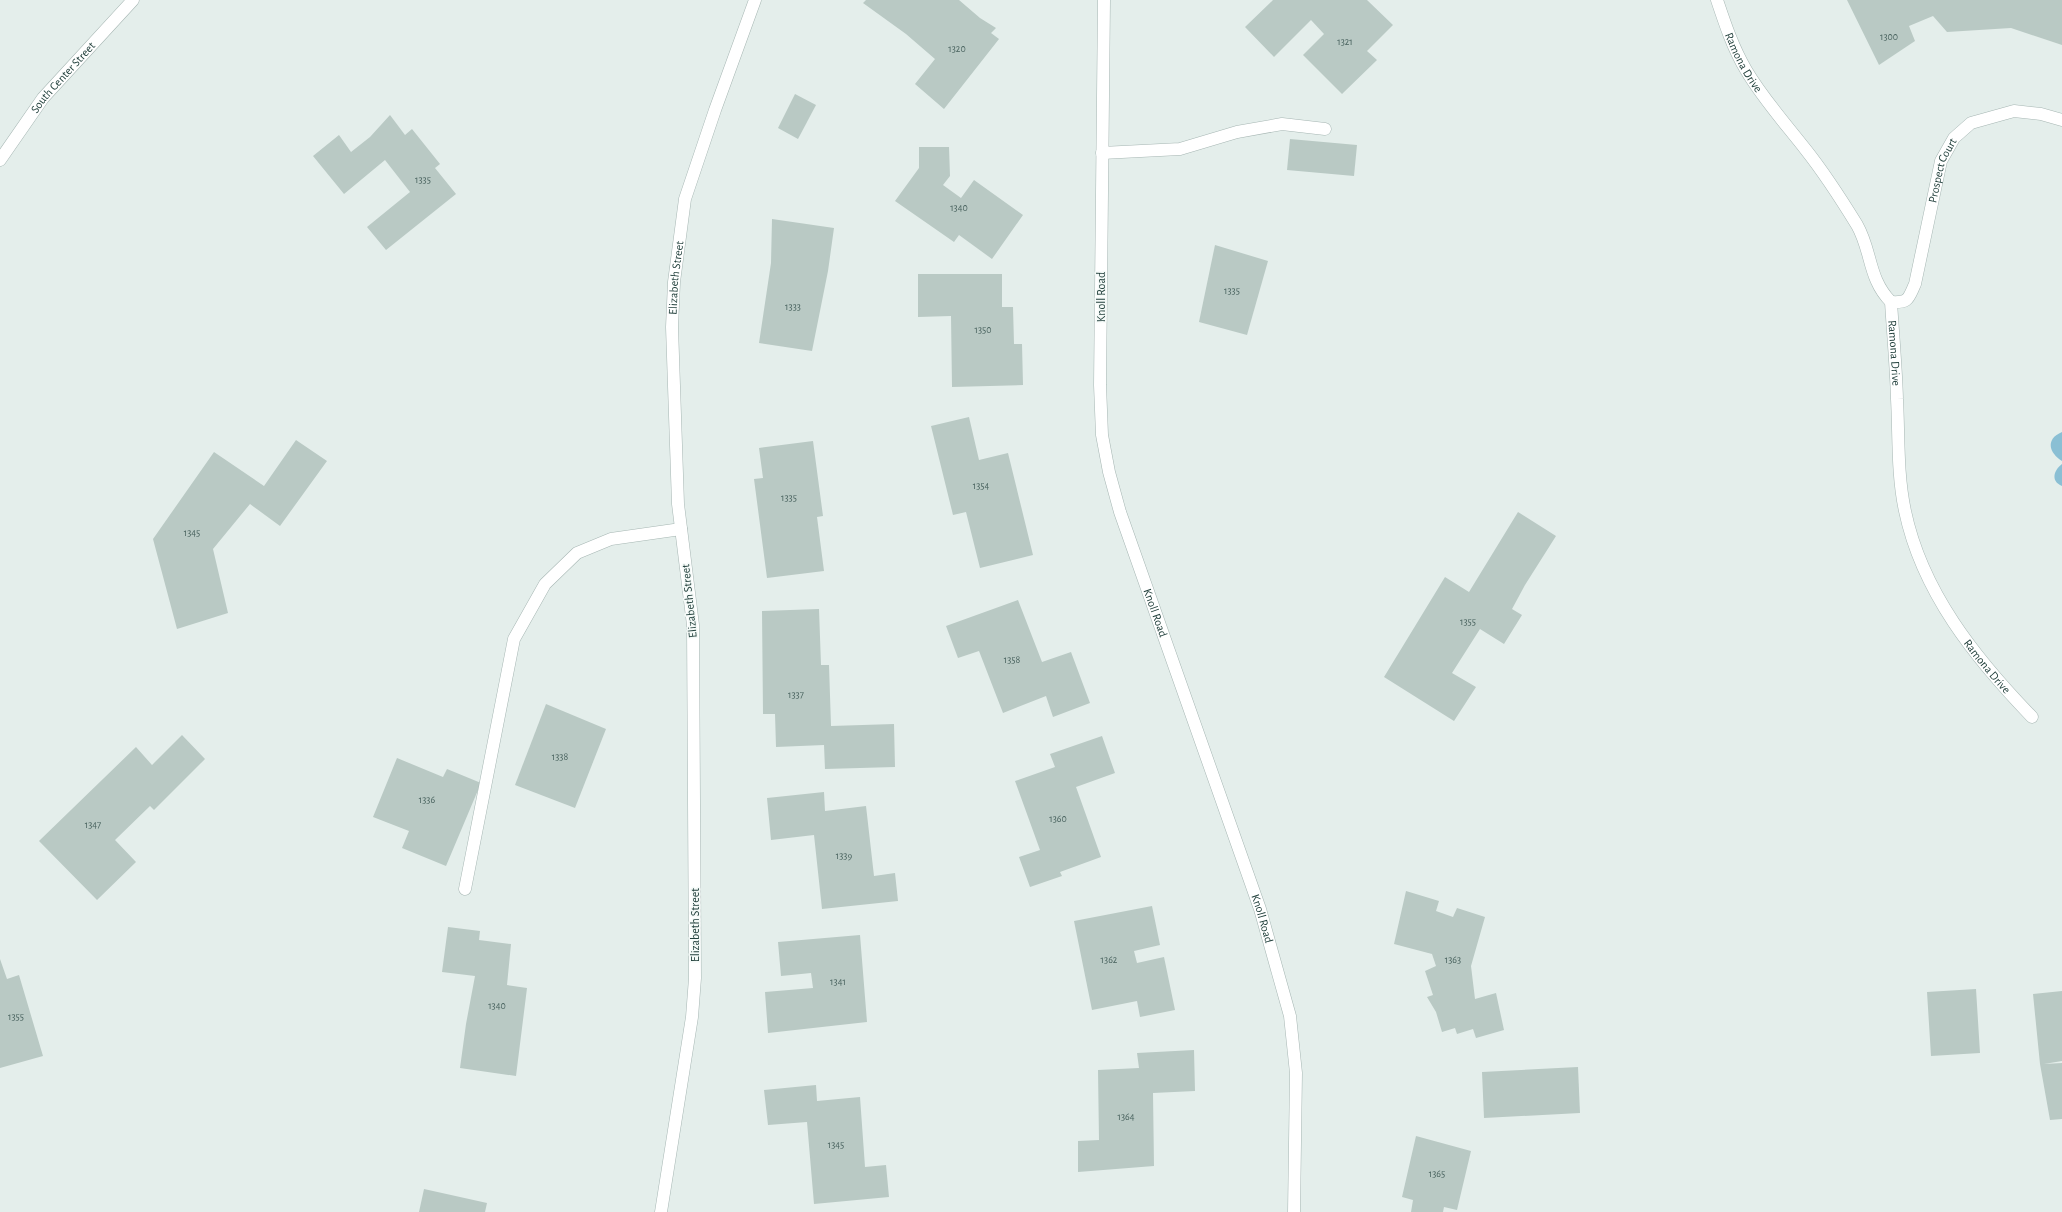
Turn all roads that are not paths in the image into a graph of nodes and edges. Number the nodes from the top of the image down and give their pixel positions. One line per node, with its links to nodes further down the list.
1 (132, 0): 8 (street, South Center Street)
2 (755, 0): 10 (street, Elizabeth Street)
3 (1104, 0): 7 (street, Knoll Road)
4 (1717, 0): 9 (street, Ramona Drive)
5 (2062, 120): 9 (street, Prospect Court)
6 (1325, 129): 7 (street)
7 (1102, 153): 14 (street, Knoll Road)
8 (0, 160)
9 (1891, 302): 11 (street, Ramona Drive)
10 (681, 529): 12 (street); 13 (street, Elizabeth Street)
11 (2032, 717)
12 (465, 889)
13 (661, 1212)
14 (1294, 1212)

